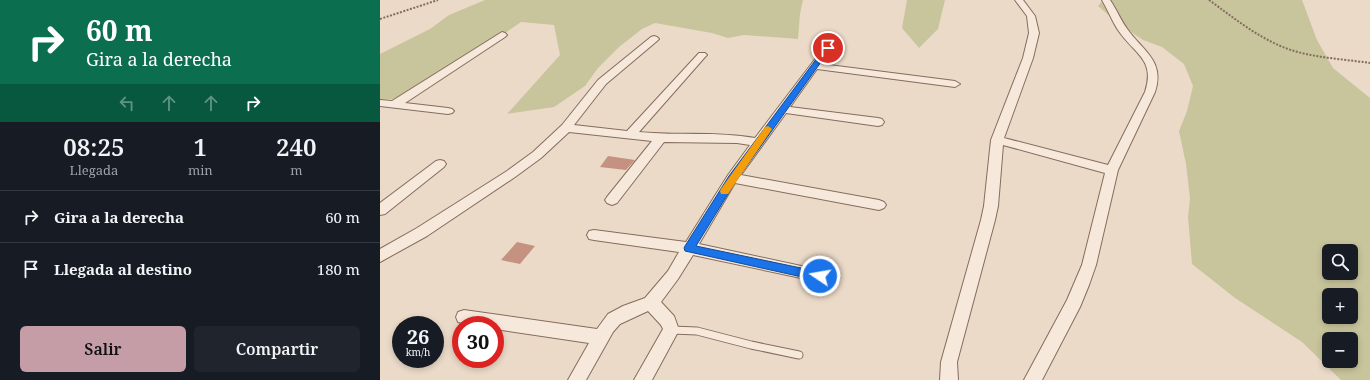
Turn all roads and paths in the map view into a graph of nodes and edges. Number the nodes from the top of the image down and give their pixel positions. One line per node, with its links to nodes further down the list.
1 (438, 0): 5 (path)
2 (1019, 0): 21 (street)
3 (1106, 0): 24 (street)
4 (1209, 0): 10 (path)
5 (380, 19)
6 (502, 34): 14 (street)
7 (654, 39): 18 (street)
8 (828, 48): 11 (street)
9 (702, 55): 19 (street)
10 (1370, 63)
11 (814, 66): 12 (street); 15 (street)
12 (955, 84)
13 (380, 103): 14 (street)
14 (395, 104): 16 (street)
15 (782, 109): 17 (street); 22 (street)
16 (448, 111)
17 (878, 122)
18 (566, 128): 19 (street); 31 (street)
19 (630, 135): 20 (street)
20 (661, 138): 22 (street); 26 (street)
21 (997, 140): 24 (street); 40 (street)
22 (758, 143): 25 (street)
23 (440, 164): 28 (street)
24 (1112, 170): 41 (street)
25 (732, 178): 27 (street); 30 (street)
26 (612, 200)
27 (879, 205)
28 (380, 210)
29 (594, 235): 30 (street)
30 (689, 248): 32 (street); 33 (street)
31 (380, 256)
32 (820, 276)
33 (651, 303): 35 (street); 36 (street)
34 (504, 323): 36 (street)
35 (671, 330): 37 (lane); 39 (street)
36 (602, 337): 38 (street)
37 (799, 355)
38 (577, 380)
39 (643, 380)
40 (949, 380)
41 (1033, 380)

